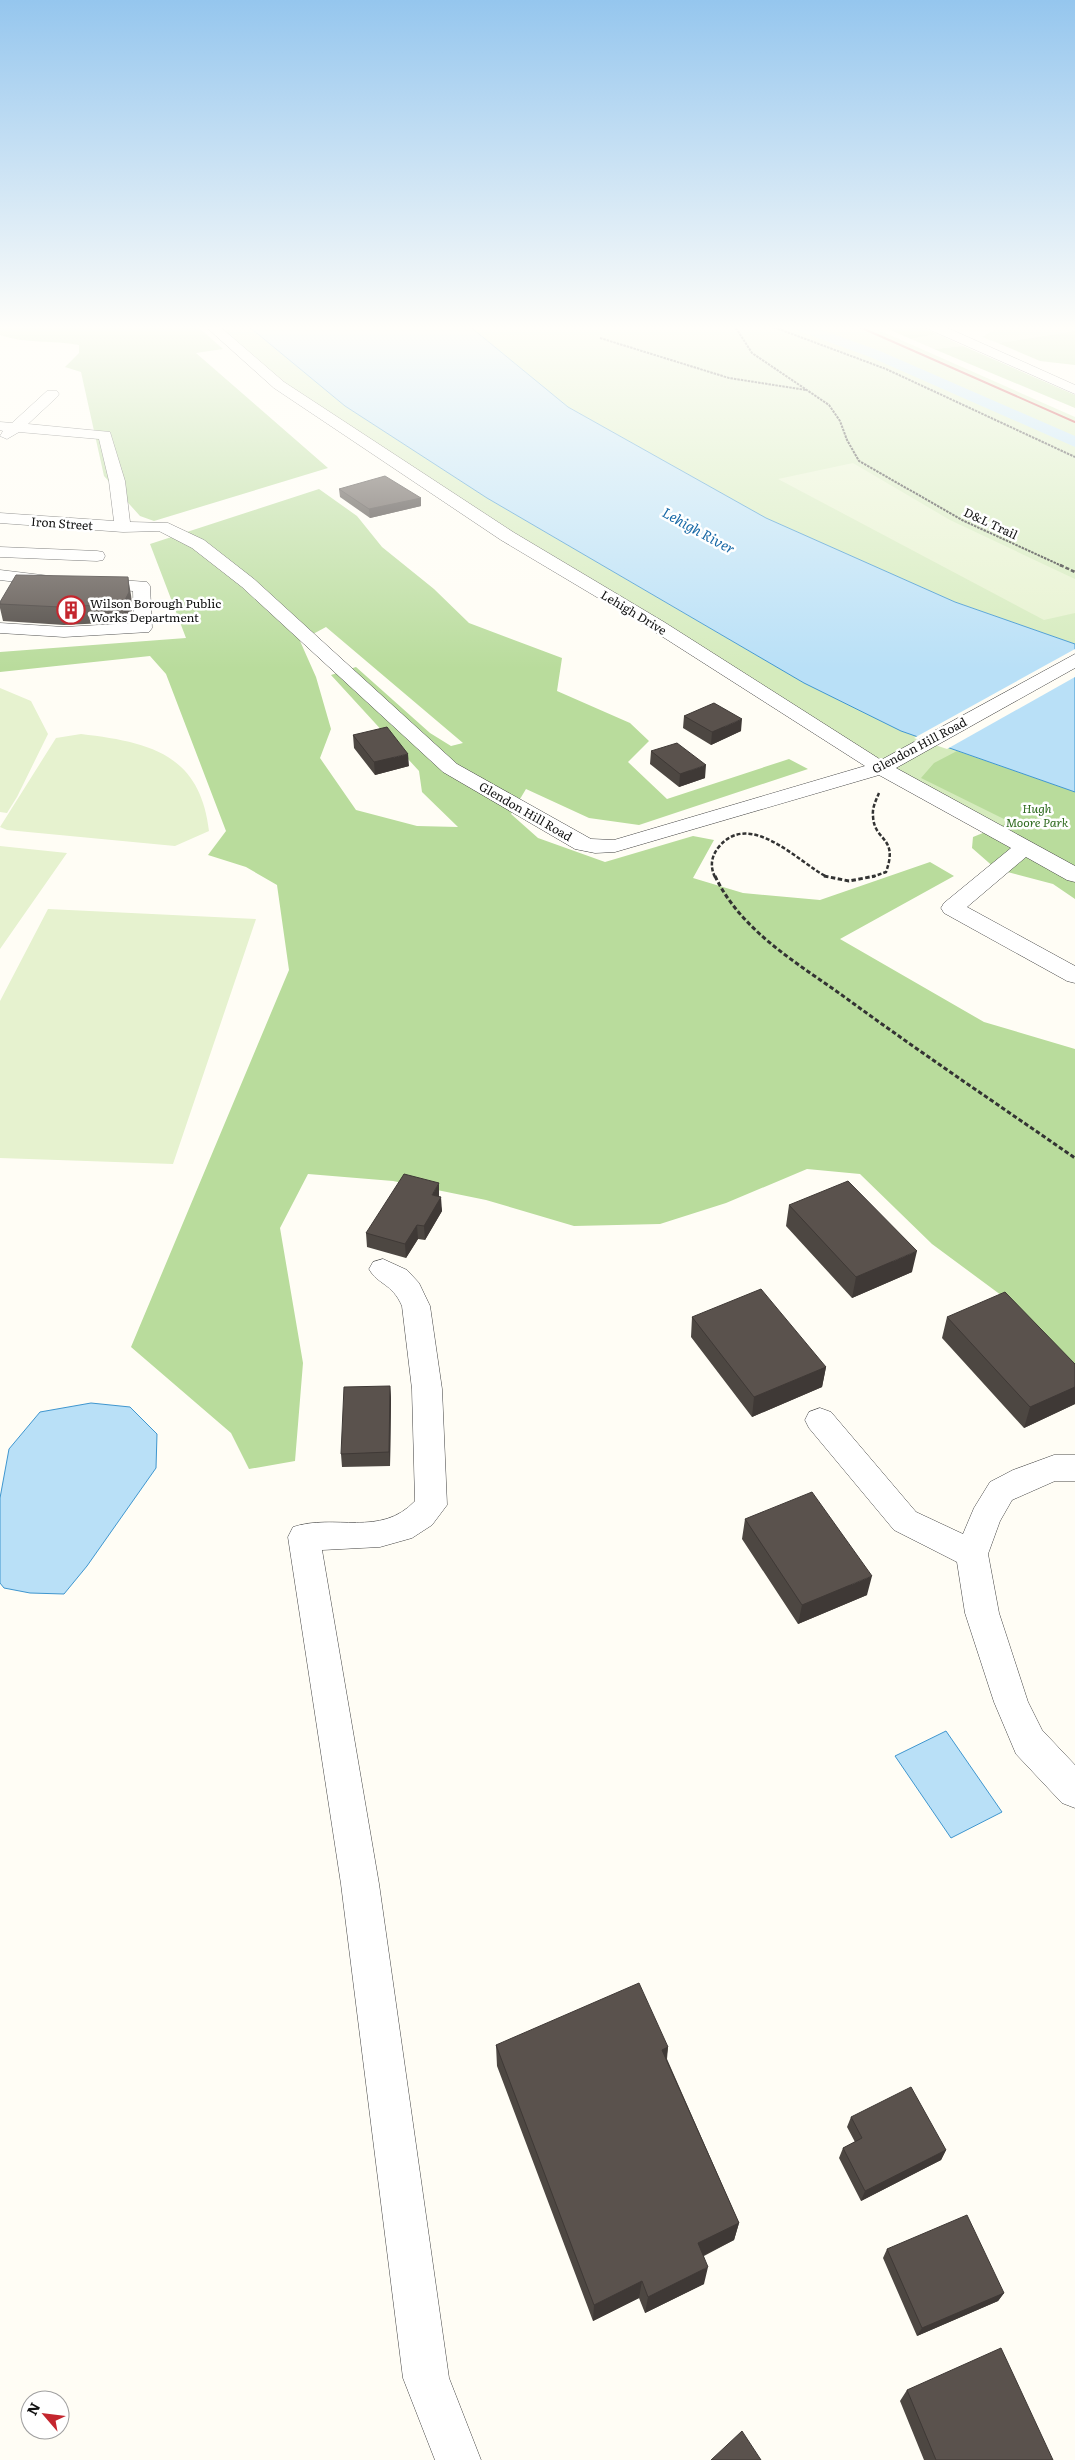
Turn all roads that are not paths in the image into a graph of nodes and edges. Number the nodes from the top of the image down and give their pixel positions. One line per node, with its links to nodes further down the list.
1 (106, 440): 5 (street)
2 (362, 440): 12 (street, Lehigh Drive)
3 (0, 518): 4 (street, Iron Street)
4 (26, 521): 5 (street, Iron Street); 6 (street)
5 (123, 527): 12 (street, Glendon Hill Road)
6 (0, 547)
7 (0, 552): 8 (street)
8 (97, 556)
9 (6, 581): 10 (street)
10 (0, 628)
11 (1075, 660): 12 (street, Glendon Hill Road)
12 (880, 768): 13 (street, Lehigh Drive)
13 (1024, 848): 14 (street, Lehigh Drive); 15 (street)
14 (1075, 875)
15 (1075, 976)
16 (383, 1269): 21 (street)
17 (820, 1420): 19 (street)
18 (1075, 1468): 19 (street)
19 (972, 1554): 20 (street)
20 (1075, 1791)
21 (458, 2460)

